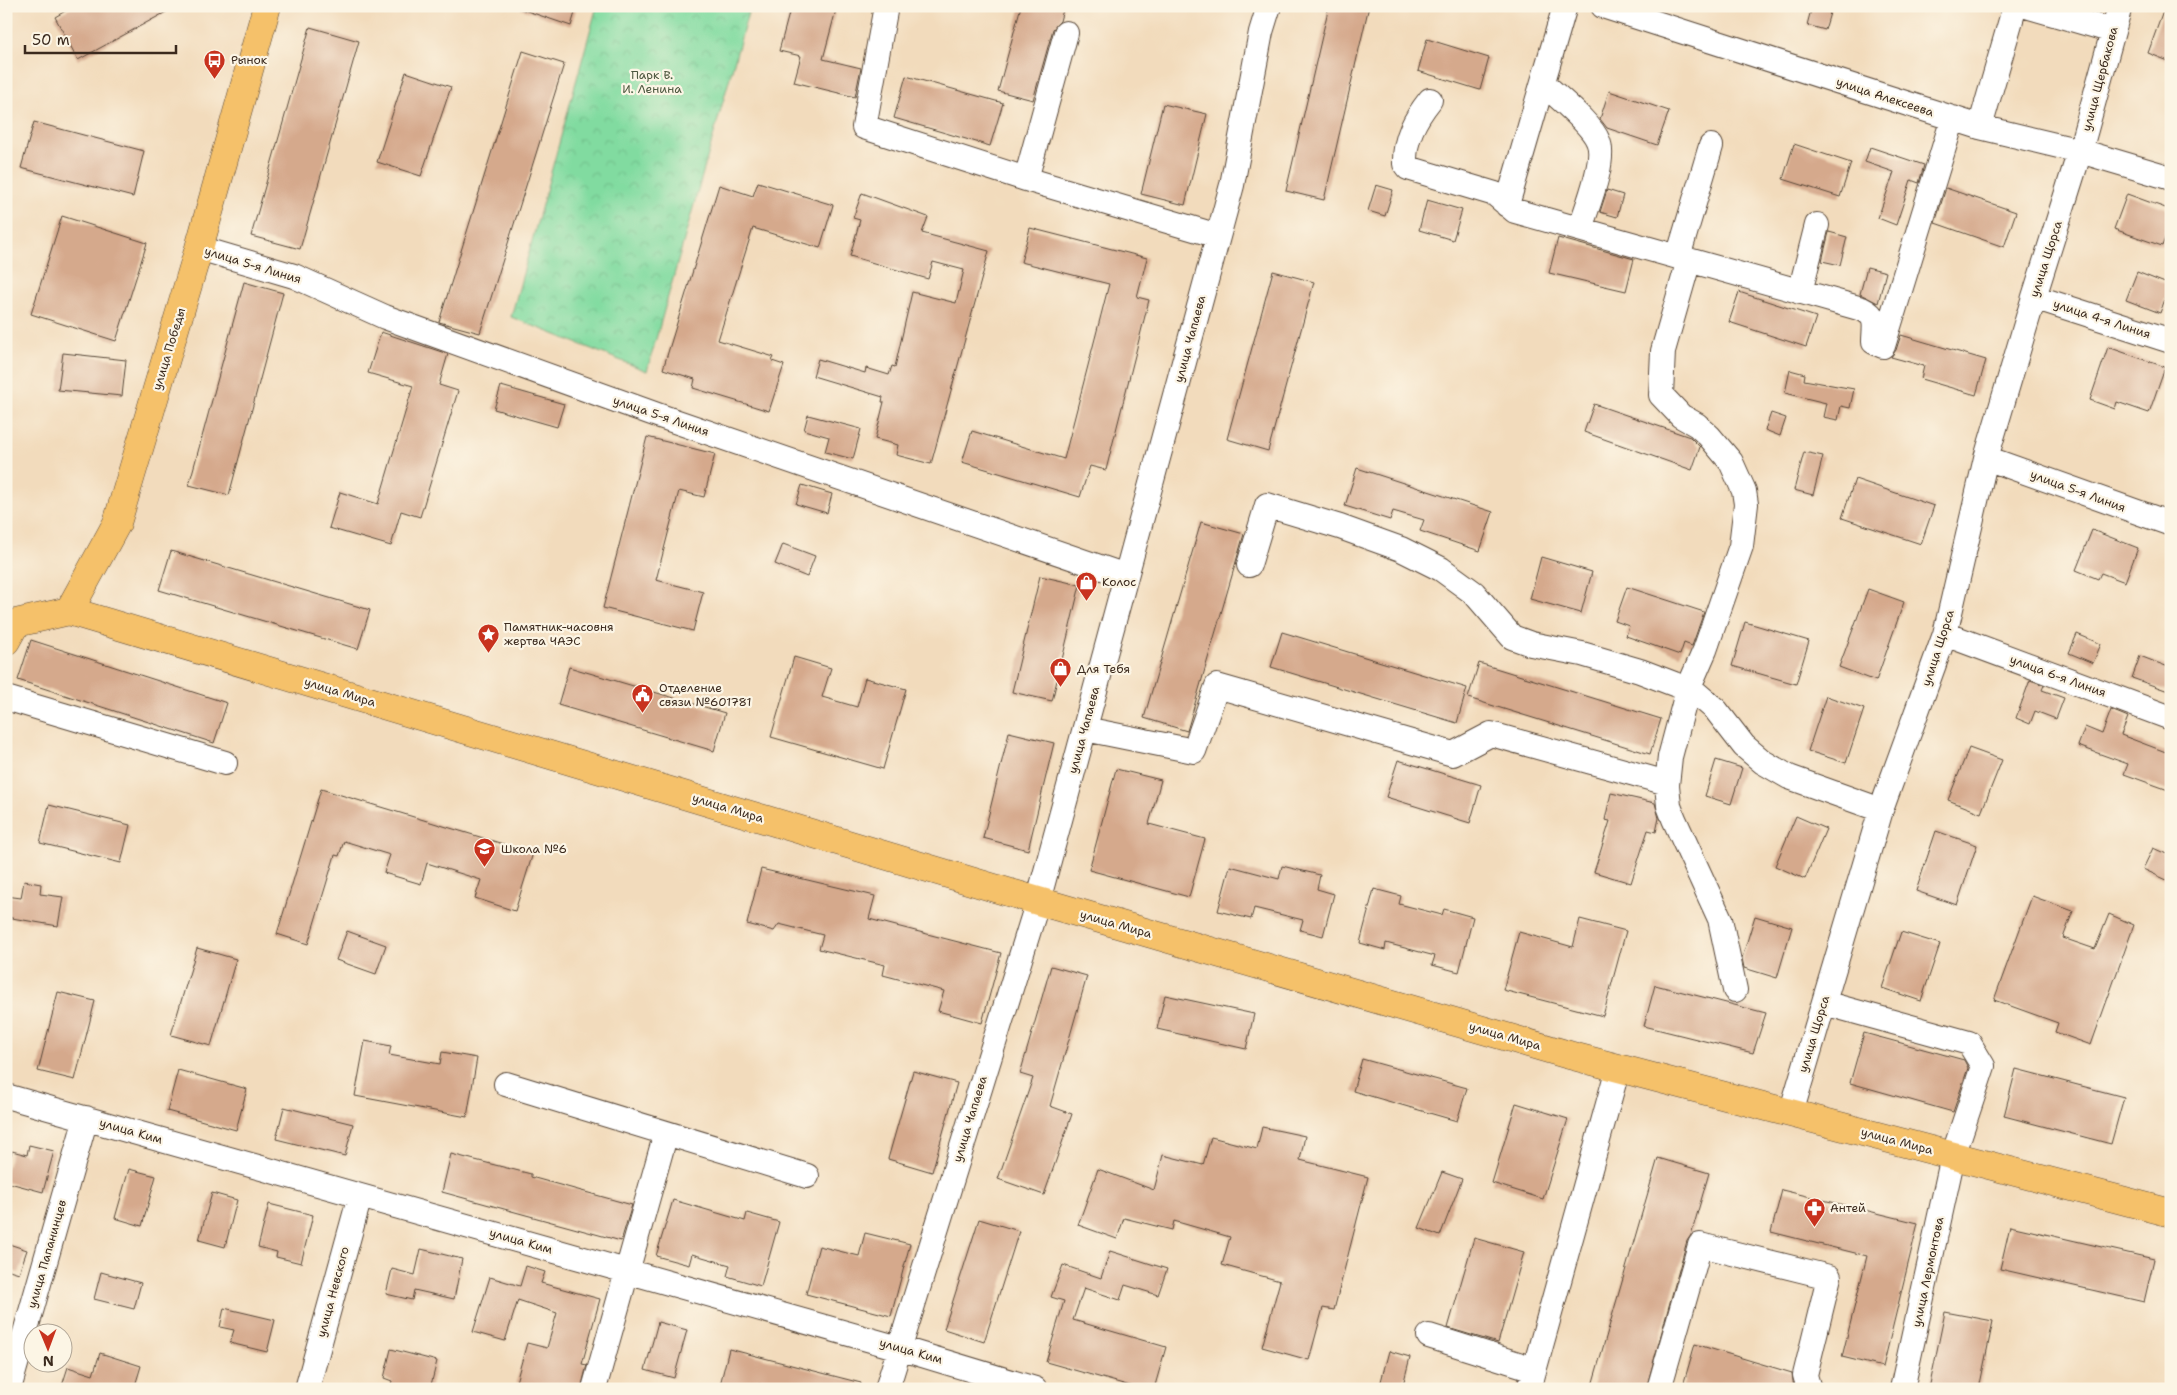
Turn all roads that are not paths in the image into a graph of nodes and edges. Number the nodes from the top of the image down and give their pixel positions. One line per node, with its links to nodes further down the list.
1 (267, 6): 23 (main road, улица Победы)
2 (886, 6): 18 (street)
3 (1269, 6): 22 (street, улица Чапаева)
4 (1565, 6): 11 (street)
5 (1602, 6): 13 (street, улица Алексеева)
6 (2014, 6): 14 (street)
7 (2026, 6): 9 (street)
8 (2120, 6): 9 (street, улица Щербакова)
9 (2113, 31): 16 (street, улица Щербакова)
10 (1066, 33): 18 (street)
11 (1543, 83): 19 (street); 21 (street)
12 (1430, 100): 19 (street)
13 (1953, 118): 14 (street, улица Алексеева); 25 (street)
14 (1980, 127): 16 (street, улица Алексеева)
15 (1711, 146): 24 (street)
16 (2080, 151): 17 (street, улица Алексеева); 26 (street, улица Щорса)
17 (2171, 178)
18 (1026, 179): 22 (street)
19 (1507, 205): 21 (street)
20 (1817, 225): 25 (street)
21 (1580, 229): 24 (street)
22 (1218, 236): 31 (street, улица Чапаева)
23 (199, 248): 31 (street, улица 5-я Линия); 32 (main road, улица Победы)
24 (1684, 259): 25 (street); 35 (street)
25 (1800, 292)
26 (2034, 297): 27 (street, улица 4-я Линия); 28 (street, улица Щорса)
27 (2171, 341)
28 (1986, 458): 29 (street, улица 5-я Линия); 33 (street, улица Щорса)
29 (2171, 524)
30 (1250, 565): 35 (street)
31 (1126, 576): 38 (street, улица Чапаева)
32 (69, 611): 34 (main road); 42 (main road, улица Мира)
33 (1944, 634): 37 (street, улица 6-я Линия); 41 (street, улица Щорса)
34 (6, 642)
35 (1688, 689): 40 (street); 41 (street)
36 (6, 698): 39 (street)
37 (2171, 718)
38 (1084, 729): 40 (street); 42 (street, улица Чапаева)
39 (225, 763)
40 (1667, 783): 43 (street)
41 (1881, 810): 44 (street, улица Щорса)
42 (1038, 901): 45 (main road, улица Мира); 57 (street, улица Чапаева)
43 (1735, 990)
44 (1824, 1003): 48 (street, улица Щорса); 51 (street, улица Лермонтова)
45 (1618, 1068): 48 (main road, улица Мира); 58 (street)
46 (506, 1084): 50 (street)
47 (6, 1096): 49 (street, улица Ким)
48 (1791, 1113): 51 (main road, улица Мира)
49 (86, 1118): 53 (street, улица Ким); 59 (street, улица Папанинцев)
50 (666, 1133): 52 (street); 55 (street)
51 (1953, 1156): 54 (main road, улица Мира); 66 (street, улица Лермонтова)
52 (807, 1176)
53 (360, 1196): 55 (street, улица Ким); 60 (street, улица Невского)
54 (2171, 1213)
55 (628, 1271): 57 (street, улица Ким); 61 (street)
56 (1429, 1336): 58 (street)
57 (899, 1348): 62 (street, улица Чапаева); 63 (street, улица Ким)
58 (1531, 1379)
59 (9, 1389)
60 (307, 1389)
61 (594, 1389)
62 (887, 1389)
63 (1035, 1389)
64 (1659, 1389): 65 (street)
65 (1809, 1389)
66 (1902, 1389)

